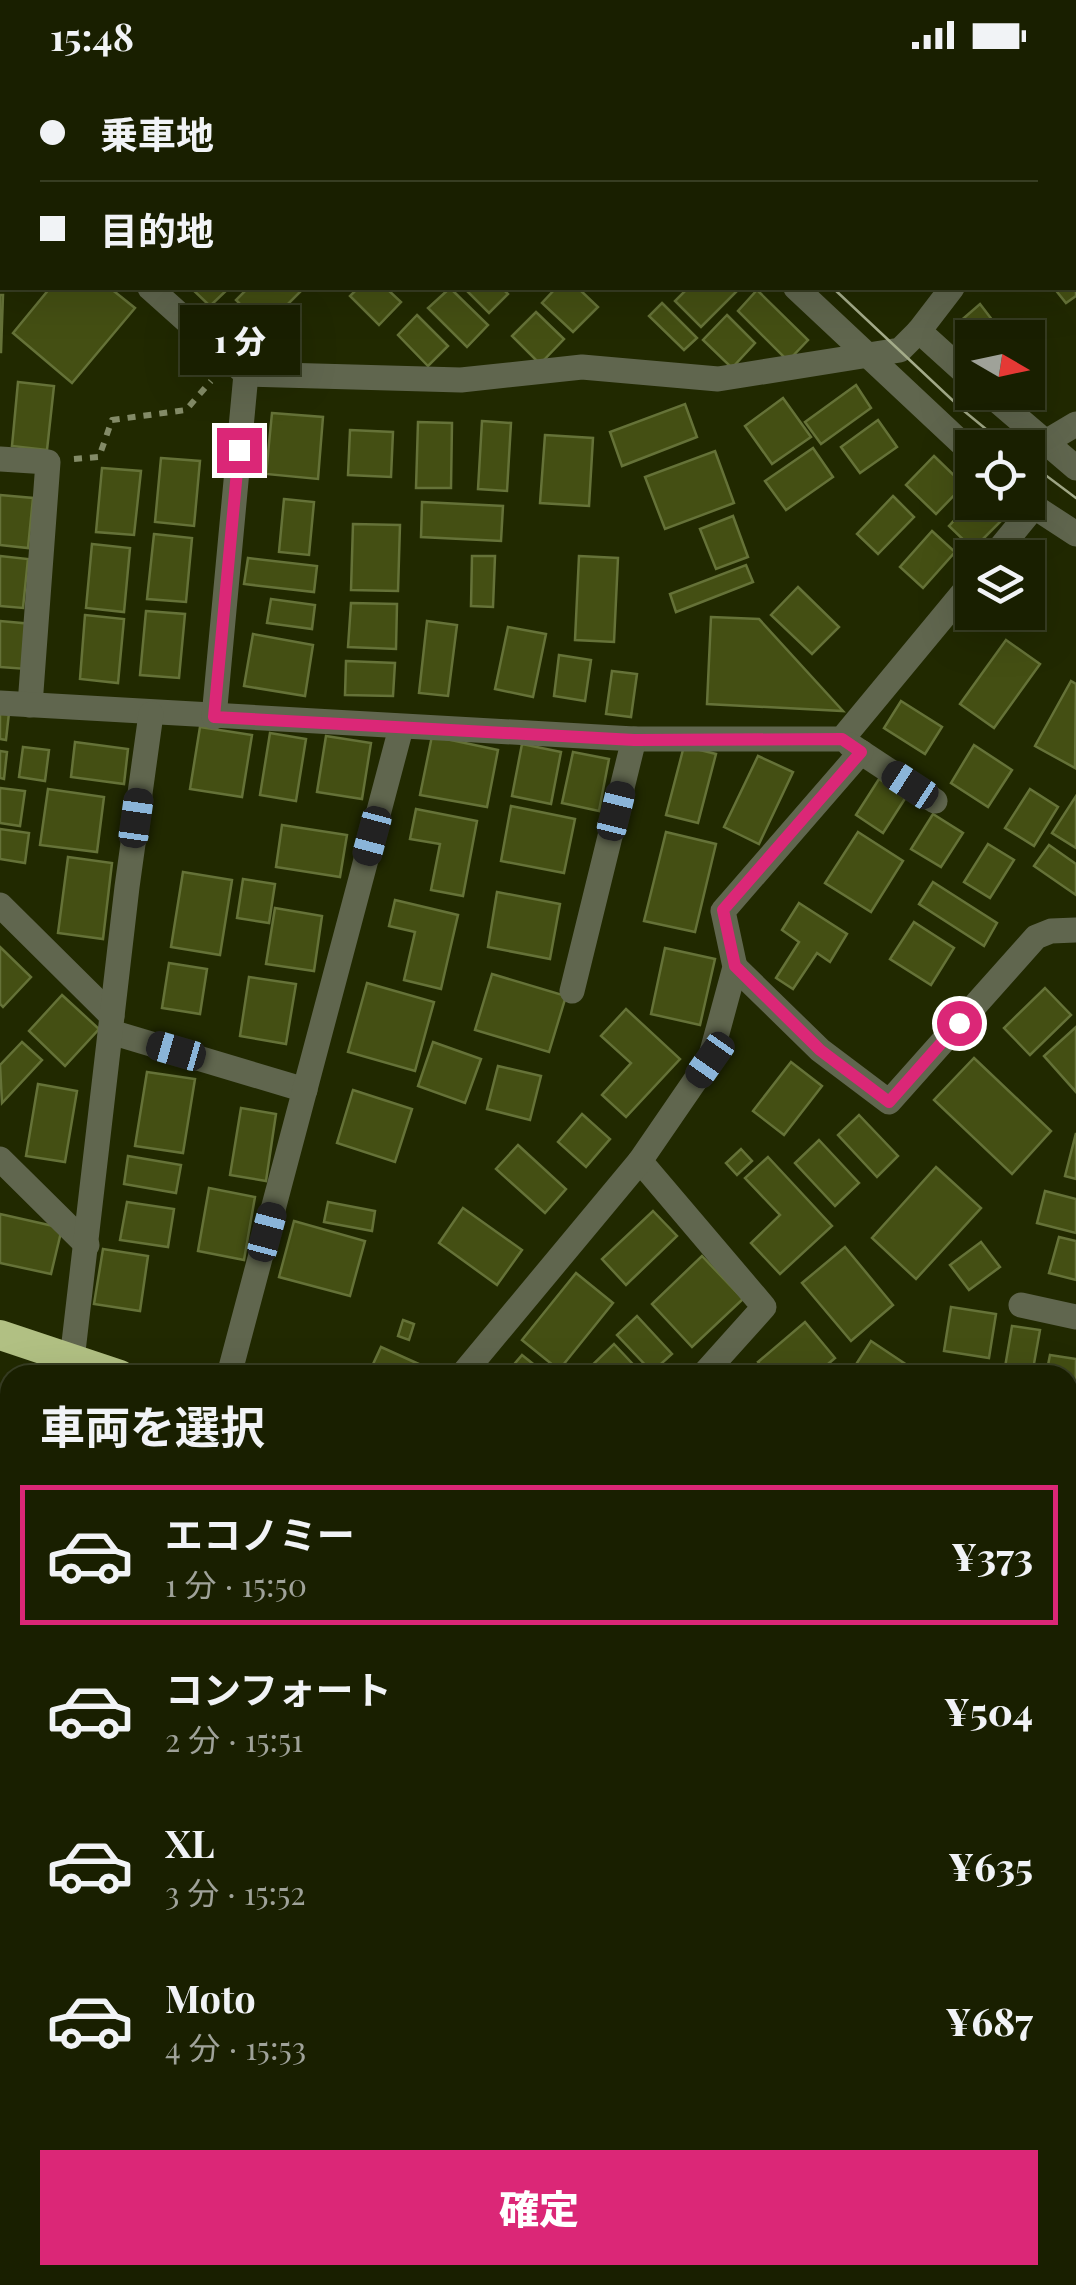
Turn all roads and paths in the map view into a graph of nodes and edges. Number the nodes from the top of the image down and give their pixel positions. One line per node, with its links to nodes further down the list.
1 (152, 290): 7 (street)
2 (798, 290): 5 (street)
3 (950, 290): 4 (street)
4 (919, 331): 5 (street); 6 (street)
5 (867, 356): 7 (street); 11 (street)
6 (955, 364)
7 (238, 367): 15 (path); 23 (street)
8 (1007, 410): 10 (street)
9 (1076, 424): 12 (street)
10 (1029, 430)
11 (955, 436)
12 (1045, 442)
13 (1045, 444): 16 (street)
14 (0, 460): 15 (street)
15 (48, 462): 21 (street)
16 (1076, 468)
17 (1045, 514): 18 (street)
18 (1076, 534)
19 (955, 605): 26 (street)
20 (0, 703): 21 (street)
21 (30, 706): 22 (street)
22 (150, 714): 23 (street); 32 (street)
23 (214, 717): 24 (street)
24 (401, 728): 25 (street); 33 (street)
25 (634, 740): 26 (street); 31 (street)
26 (851, 746): 27 (street); 30 (street)
27 (936, 801)
28 (0, 905): 32 (street)
29 (1076, 930): 30 (street)
30 (735, 966): 35 (street)
31 (572, 991)
32 (112, 1024): 33 (street); 36 (street)
33 (305, 1090): 42 (street)
34 (0, 1159): 36 (street)
35 (640, 1161): 43 (street); 44 (street)
36 (86, 1245): 40 (street)
37 (1021, 1305): 38 (street)
38 (1076, 1318)
39 (0, 1336): 40 (highway)
40 (72, 1360): 41 (highway)
41 (88, 1365)
42 (232, 1365)
43 (470, 1365)
44 (712, 1365)

